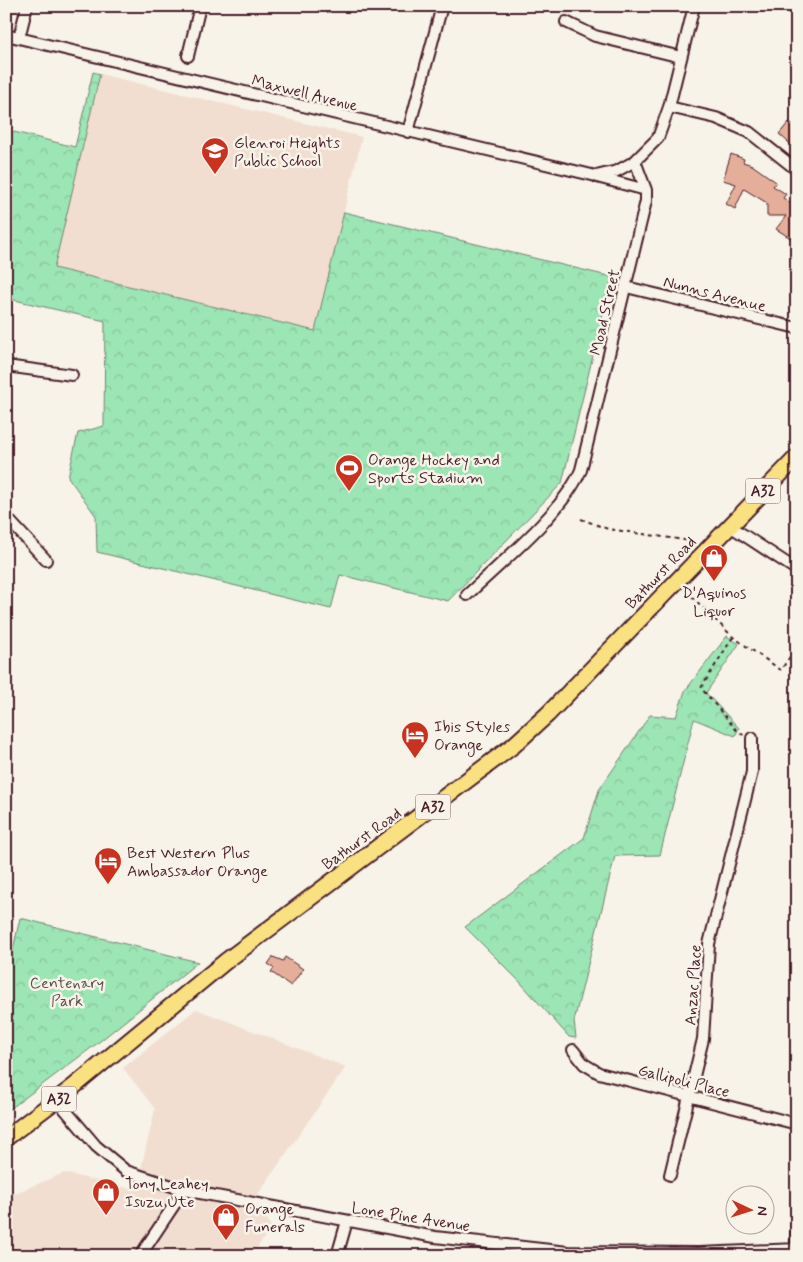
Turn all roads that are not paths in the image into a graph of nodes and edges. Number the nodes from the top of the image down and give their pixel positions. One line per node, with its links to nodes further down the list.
1 (27, 6): 7 (street)
2 (200, 6): 8 (street)
3 (442, 6): 11 (street)
4 (694, 6): 9 (street)
5 (566, 22): 9 (street)
6 (6, 35): 7 (street, Maxwell Avenue)
7 (20, 38): 11 (street, Maxwell Avenue)
8 (188, 56)
9 (681, 57): 10 (street)
10 (669, 107): 12 (street); 13 (street)
11 (408, 132): 14 (street, Maxwell Avenue)
12 (635, 161): 14 (street, Maxwell Avenue); 15 (street, Moad Street)
13 (797, 170)
14 (596, 176): 15 (street, Maxwell Avenue)
15 (646, 190): 16 (street, Moad Street)
16 (626, 287): 17 (street, Nunns Avenue); 25 (street, Moad Street)
17 (797, 328)
18 (6, 366): 19 (street)
19 (72, 375)
20 (797, 457): 22 (highway, Bathurst Road / A32)
21 (6, 517): 23 (street)
22 (730, 526): 24 (street); 29 (highway, Bathurst Road / A32)
23 (46, 560)
24 (797, 570)
25 (467, 595)
26 (752, 738): 28 (street, Anzac Place)
27 (573, 1050): 28 (street, Gallipoli Place)
28 (688, 1096): 30 (street, Gallipoli Place); 32 (street, Anzac Place)
29 (57, 1100): 31 (highway, Bathurst Road / A32); 33 (street, Lone Pine Avenue)
30 (797, 1124)
31 (6, 1138)
32 (670, 1175)
33 (184, 1190): 34 (street, Lone Pine Avenue); 39 (street)
34 (347, 1221): 37 (street, Lone Pine Avenue); 40 (street)
35 (797, 1223): 36 (street)
36 (796, 1249): 38 (street, Lone Pine Avenue)
37 (568, 1254): 38 (street, Lone Pine Avenue)
38 (699, 1254)
39 (140, 1256)
40 (337, 1256)

